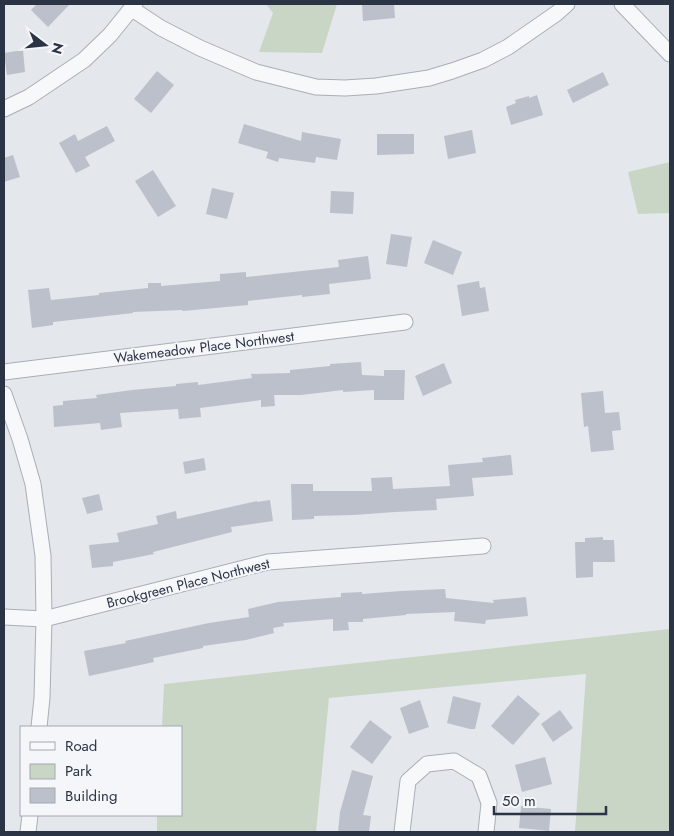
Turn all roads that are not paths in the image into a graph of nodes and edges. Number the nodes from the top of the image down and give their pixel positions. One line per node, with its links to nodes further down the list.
1 (567, 4): 3 (street)
2 (622, 4): 4 (street)
3 (133, 6): 5 (street)
4 (670, 54)
5 (4, 109)
6 (405, 322): 7 (street, Wakemeadow Place Northwest)
7 (4, 372)
8 (4, 394): 11 (street)
9 (483, 546): 11 (street, Brookgreen Place Northwest)
10 (4, 617): 11 (street, Brookgreen Place Northwest)
11 (44, 619): 12 (street)
12 (39, 726)
13 (30, 816): 14 (street)
14 (28, 832)
15 (402, 832): 16 (street)
16 (486, 832)

